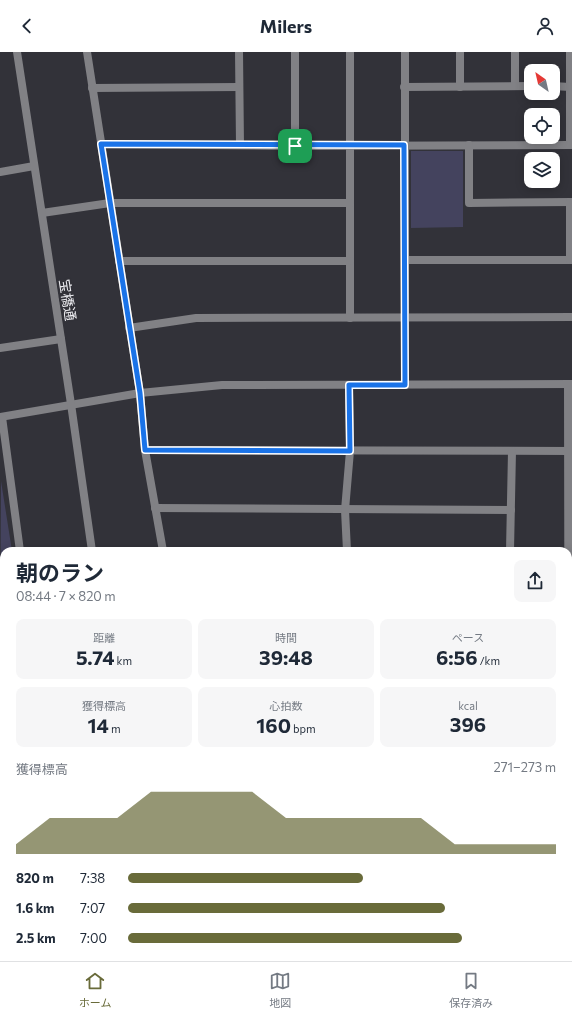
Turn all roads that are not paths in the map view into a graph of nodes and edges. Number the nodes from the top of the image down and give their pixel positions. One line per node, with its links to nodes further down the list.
1 (17, 52): 25 (street, 宝橋通)
2 (87, 52): 17 (street)
3 (239, 52): 14 (street)
4 (295, 52): 24 (street)
5 (350, 52): 20 (street)
6 (404, 52): 15 (street)
7 (460, 52): 16 (street)
8 (515, 52): 10 (street)
9 (570, 52): 13 (street)
10 (516, 86): 11 (street); 16 (street)
11 (524, 86)
12 (560, 86): 13 (street)
13 (570, 86): 23 (street)
14 (239, 87): 17 (street); 19 (street)
15 (404, 87): 16 (street); 21 (street)
16 (460, 87)
17 (92, 88): 18 (street)
18 (101, 144): 19 (street); 28 (street)
19 (240, 145): 24 (street)
20 (349, 145): 21 (street); 24 (street); 29 (street)
21 (404, 145): 22 (street); 31 (street)
22 (469, 145): 23 (street); 27 (street)
23 (571, 145)
24 (295, 146)
25 (34, 166): 26 (street); 30 (street, 宝橋通)
26 (0, 172)
27 (571, 202): 32 (street)
28 (110, 203): 29 (street); 30 (street); 33 (street)
29 (350, 203): 34 (street)
30 (42, 213): 39 (street, 宝橋通)
31 (405, 260): 32 (street); 37 (street)
32 (571, 260)
33 (119, 261): 34 (street); 38 (street)
34 (350, 261): 36 (street)
35 (572, 317): 37 (street)
36 (350, 318): 37 (street); 38 (street)
37 (404, 318): 43 (street)
38 (129, 328): 44 (street)
39 (61, 339): 40 (street); 45 (street, 宝橋通)
40 (0, 348)
41 (570, 384): 43 (street); 50 (street)
42 (349, 385): 43 (street); 44 (street); 48 (street)
43 (405, 385)
44 (140, 393): 45 (street); 47 (street)
45 (71, 404): 46 (street); 57 (street, 宝橋通)
46 (1, 417): 51 (street)
47 (145, 450): 48 (street); 53 (street)
48 (350, 451): 49 (street); 54 (street)
49 (512, 451): 50 (street); 55 (street)
50 (570, 451): 61 (street)
51 (9, 472): 52 (street); 56 (street)
52 (0, 474)
53 (155, 508): 54 (street); 58 (street)
54 (345, 510): 55 (street); 59 (street)
55 (511, 510): 60 (street)
56 (19, 547)
57 (91, 547)
58 (162, 547)
59 (347, 547)
60 (510, 547)
61 (570, 547)

